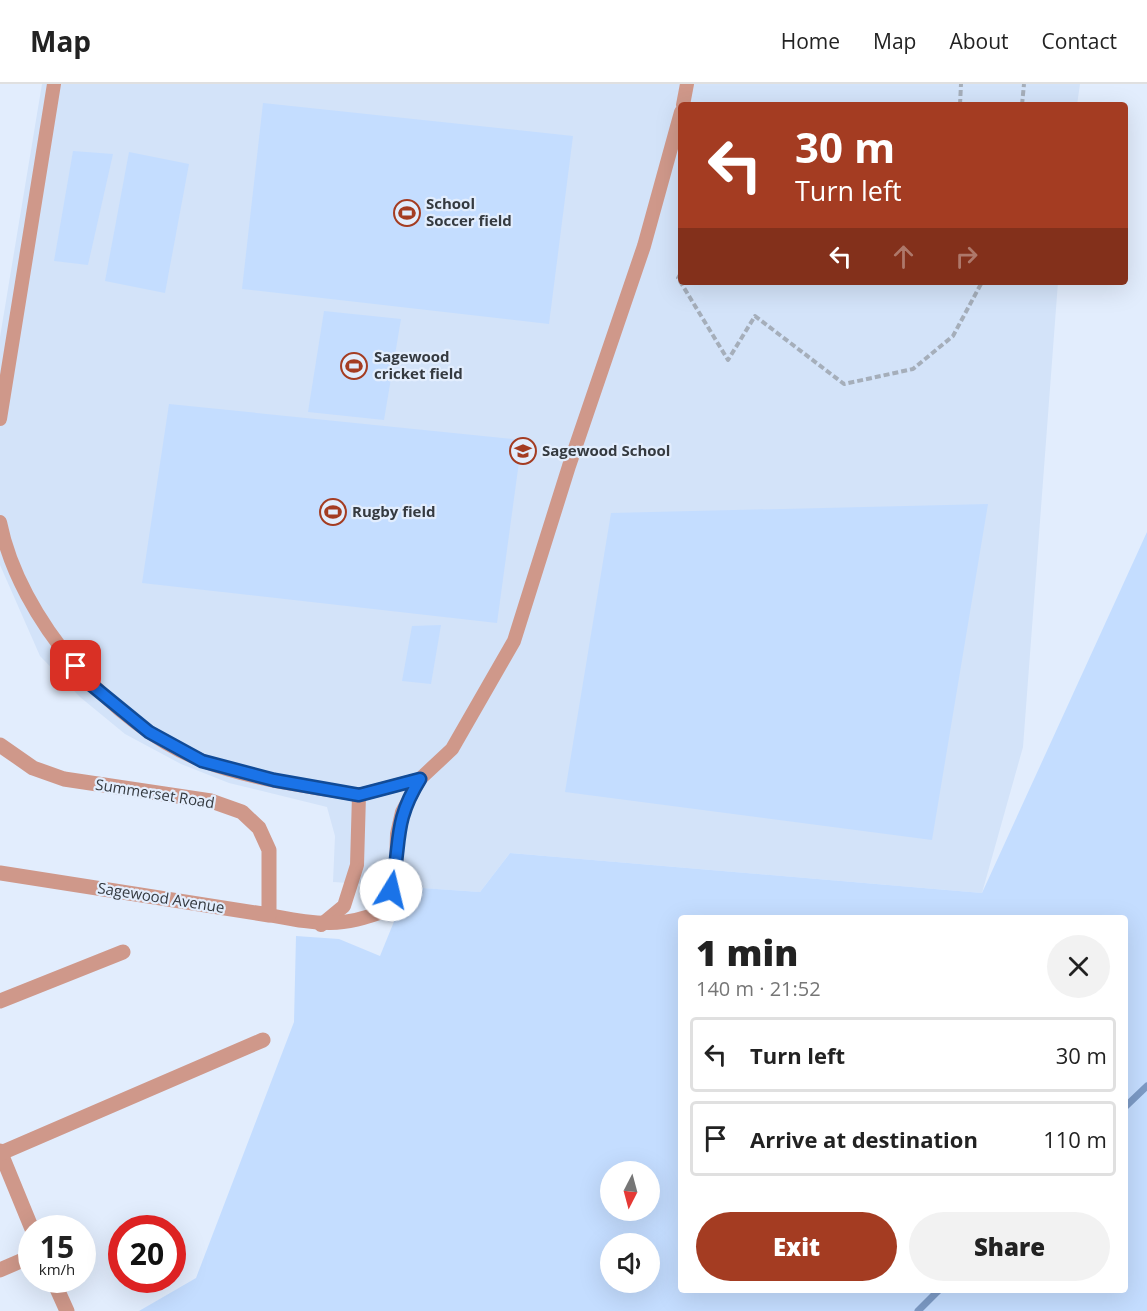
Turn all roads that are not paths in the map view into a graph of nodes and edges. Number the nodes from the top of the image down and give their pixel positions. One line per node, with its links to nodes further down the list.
1 (54, 84): 5 (lane)
2 (687, 84): 3 (lane)
3 (684, 102)
4 (678, 123): 8 (lane)
5 (0, 419)
6 (0, 522): 9 (lane)
7 (0, 745): 11 (street, Summerset Road)
8 (420, 779): 9 (lane); 12 (lane, Sagewood Avenue)
9 (359, 795): 12 (lane)
10 (0, 873): 11 (street, Sagewood Avenue)
11 (269, 915): 12 (lane, Sagewood Avenue)
12 (321, 925)
13 (123, 952): 14 (street)
14 (0, 1001)
15 (263, 1040): 16 (street)
16 (0, 1152): 17 (street)
17 (26, 1215)
18 (18, 1262): 19 (street)
19 (0, 1270)
20 (59, 1293): 21 (street)
21 (67, 1311)

